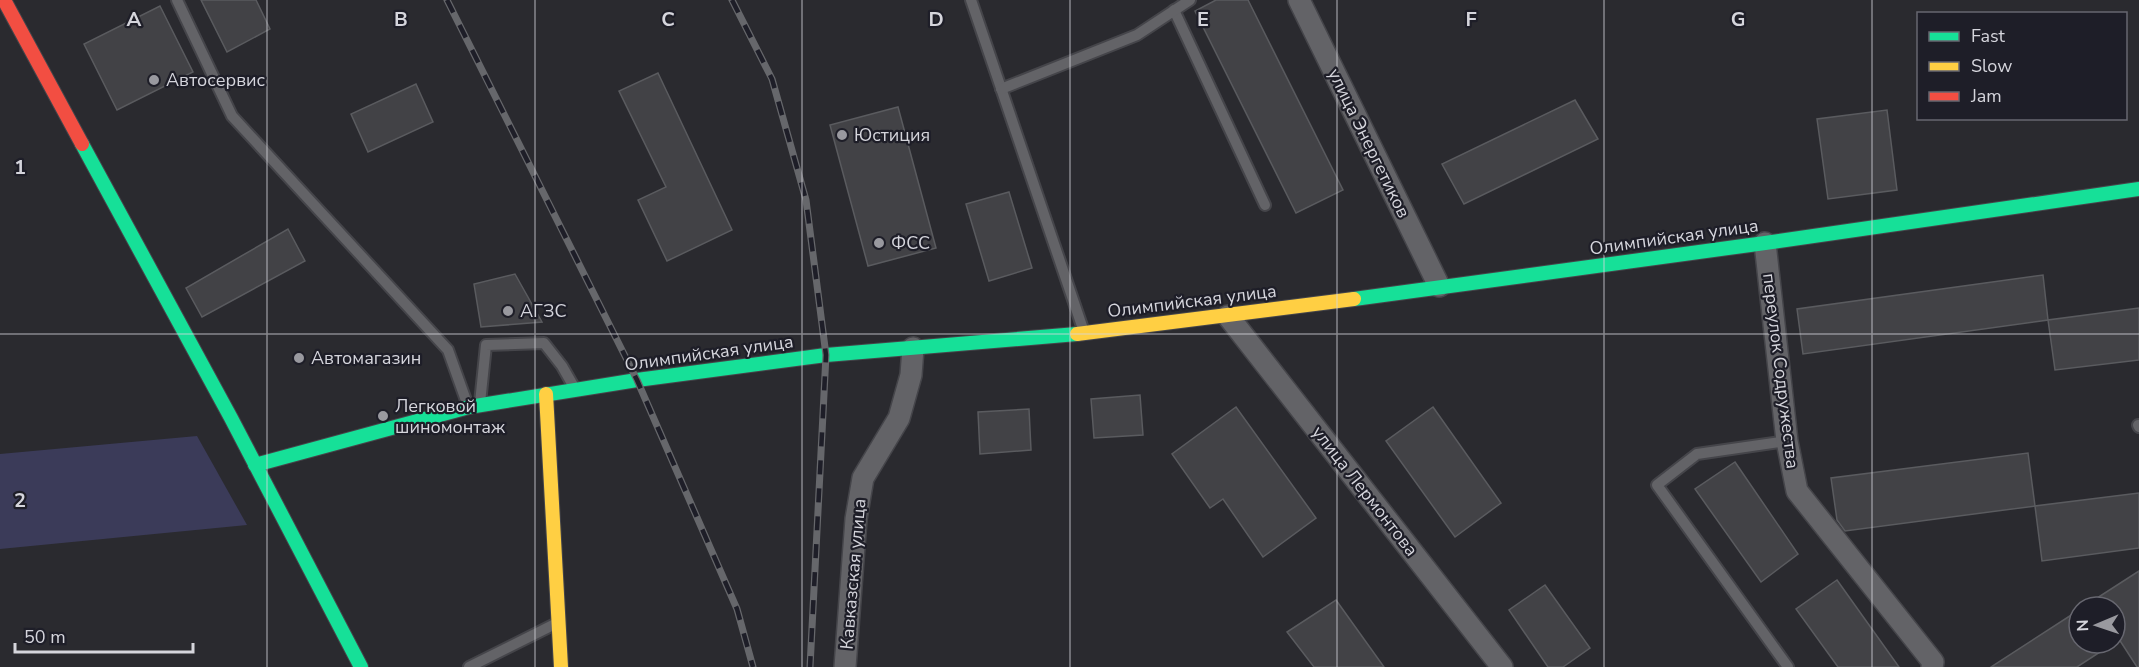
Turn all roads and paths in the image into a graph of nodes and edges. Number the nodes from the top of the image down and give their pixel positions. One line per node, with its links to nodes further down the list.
1 (4, 0): 19 (street)
2 (177, 0): 17 (lane)
3 (970, 0): 7 (lane)
4 (1191, 0): 6 (lane)
5 (1299, 0): 11 (street, улица Энергетиков)
6 (1174, 10): 7 (lane); 9 (lane)
7 (1002, 89): 13 (lane)
8 (2139, 189): 10 (street, Олимпийская улица)
9 (1265, 205)
10 (1765, 243): 11 (street, Олимпийская улица); 18 (street, переулок Содружества)
11 (1439, 286): 12 (street, Олимпийская улица)
12 (1227, 316): 13 (street, Олимпийская улица); 25 (street, улица Лермонтова)
13 (1084, 333): 14 (street, Олимпийская улица)
14 (913, 348): 15 (street, Олимпийская улица); 24 (street, Кавказская улица)
15 (576, 390): 16 (street, Олимпийская улица); 17 (lane)
16 (546, 394): 17 (street, Олимпийская улица); 20 (street)
17 (474, 406): 19 (street, Олимпийская улица)
18 (1787, 441): 26 (lane); 27 (street, переулок Содружества)
19 (255, 465): 21 (street)
20 (559, 622): 22 (lane); 23 (street)
21 (361, 667)
22 (470, 667)
23 (561, 667)
24 (845, 667)
25 (1502, 667)
26 (1788, 667)
27 (1932, 667)

